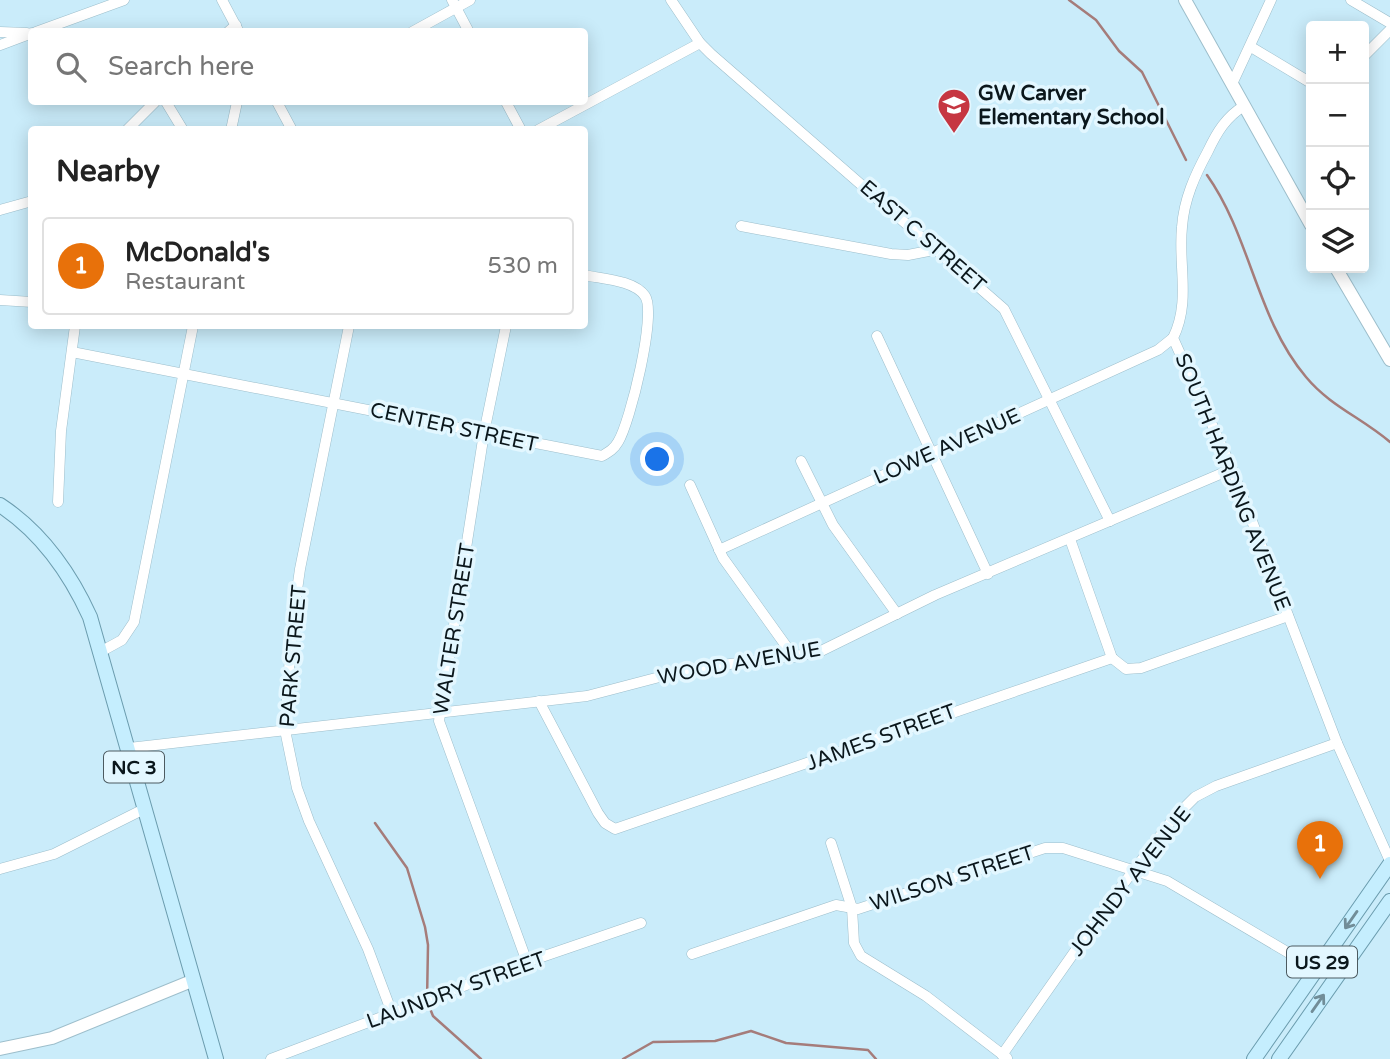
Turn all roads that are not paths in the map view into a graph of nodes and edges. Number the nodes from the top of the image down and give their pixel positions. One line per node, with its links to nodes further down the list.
1 (124, 0): 10 (street)
2 (222, 0): 11 (street)
3 (470, 0): 8 (street)
4 (671, 0): 18 (street, EAST C STREET)
5 (1185, 0): 23 (main road)
6 (1271, 0): 20 (street)
7 (1351, 0): 9 (street)
8 (454, 4): 12 (street); 13 (street)
9 (1390, 23)
10 (45, 28)
11 (234, 28)
12 (418, 28)
13 (467, 28)
14 (1390, 30): 21 (street)
15 (0, 32): 16 (street)
16 (28, 32)
17 (28, 34): 19 (street)
18 (700, 43): 24 (street); 42 (street, EAST C STREET)
19 (0, 45)
20 (1251, 47): 22 (street); 23 (street)
21 (1369, 51)
22 (1306, 80)
23 (1232, 84): 31 (main road)
24 (588, 103)
25 (152, 105): 32 (street)
26 (168, 105): 33 (street)
27 (236, 105): 34 (street)
28 (279, 105): 35 (street)
29 (508, 105): 36 (street)
30 (585, 105): 37 (street)
31 (1244, 106): 40 (main road); 52 (street, SOUTH HARDING AVENUE)
32 (131, 126)
33 (181, 126)
34 (233, 126)
35 (290, 126)
36 (519, 126)
37 (545, 126)
38 (28, 202): 39 (street)
39 (0, 209)
40 (1306, 216)
41 (741, 226): 42 (street)
42 (939, 249): 56 (street, EAST C STREET)
43 (1339, 273): 54 (main road)
44 (588, 276): 58 (street, CENTER STREET)
45 (0, 300): 46 (street)
46 (28, 302)
47 (75, 329): 53 (street)
48 (192, 329): 55 (street)
49 (348, 329): 57 (street, PARK STREET)
50 (505, 329): 58 (street, WALTER STREET)
51 (877, 336): 59 (street)
52 (1173, 338): 56 (street, LOWE AVENUE); 61 (street, SOUTH HARDING AVENUE)
53 (72, 352): 55 (street, CENTER STREET); 63 (street)
54 (1390, 360)
55 (184, 373): 57 (street, CENTER STREET); 72 (street)
56 (1051, 399): 59 (street, LOWE AVENUE); 66 (street, EAST C STREET)
57 (334, 403): 58 (street, CENTER STREET); 77 (street, PARK STREET)
58 (484, 433): 76 (street, WALTER STREET)
59 (931, 454): 64 (street, LOWE AVENUE); 69 (street)
60 (801, 461): 64 (street)
61 (1232, 469): 66 (street, WOOD AVENUE); 71 (street, SOUTH HARDING AVENUE)
62 (690, 485): 68 (street)
63 (58, 502)
64 (821, 503): 68 (street, LOWE AVENUE); 70 (street)
65 (0, 505): 72 (main road, NC 3)
66 (1110, 521): 67 (street, WOOD AVENUE)
67 (1070, 539): 69 (street, WOOD AVENUE); 74 (street)
68 (719, 550): 73 (street)
69 (988, 574): 70 (street, WOOD AVENUE)
70 (897, 614): 73 (street, WOOD AVENUE)
71 (1288, 616): 74 (street); 78 (street, SOUTH HARDING AVENUE)
72 (102, 651): 79 (main road, NC 3)
73 (794, 657): 75 (street, WOOD AVENUE)
74 (1112, 658): 75 (street, JAMES STREET)
75 (539, 701): 76 (street, WOOD AVENUE)
76 (440, 714): 77 (street, WOOD AVENUE); 89 (street, WALTER STREET)
77 (285, 730): 79 (street, WOOD AVENUE); 92 (street, PARK STREET)
78 (1337, 743): 82 (street, SOUTH HARDING AVENUE); 84 (street, JOHNDY AVENUE)
79 (129, 748): 80 (main road, NC 3)
80 (146, 808): 83 (street); 91 (main road, NC 3)
81 (831, 843): 86 (street)
82 (1390, 862): 90 (main road, US 29, one-way to 90)
83 (0, 869)
84 (1136, 869): 86 (street, WILSON STREET); 90 (street, WILSON STREET); 94 (street, JOHNDY AVENUE)
85 (1390, 901): 98 (main road, US 29, one-way to 85)
86 (852, 908): 88 (street, WILSON STREET); 94 (street)
87 (641, 923): 89 (street, LAUNDRY STREET)
88 (692, 954)
89 (527, 962): 92 (street, LAUNDRY STREET)
90 (1316, 969): 97 (main road, US 29)
91 (194, 980): 93 (main road); 95 (main road, NC 3)
92 (393, 1013): 96 (street, LAUNDRY STREET)
93 (0, 1049)
94 (1005, 1057)
95 (216, 1059)
96 (271, 1059)
97 (1254, 1059)
98 (1279, 1059)

